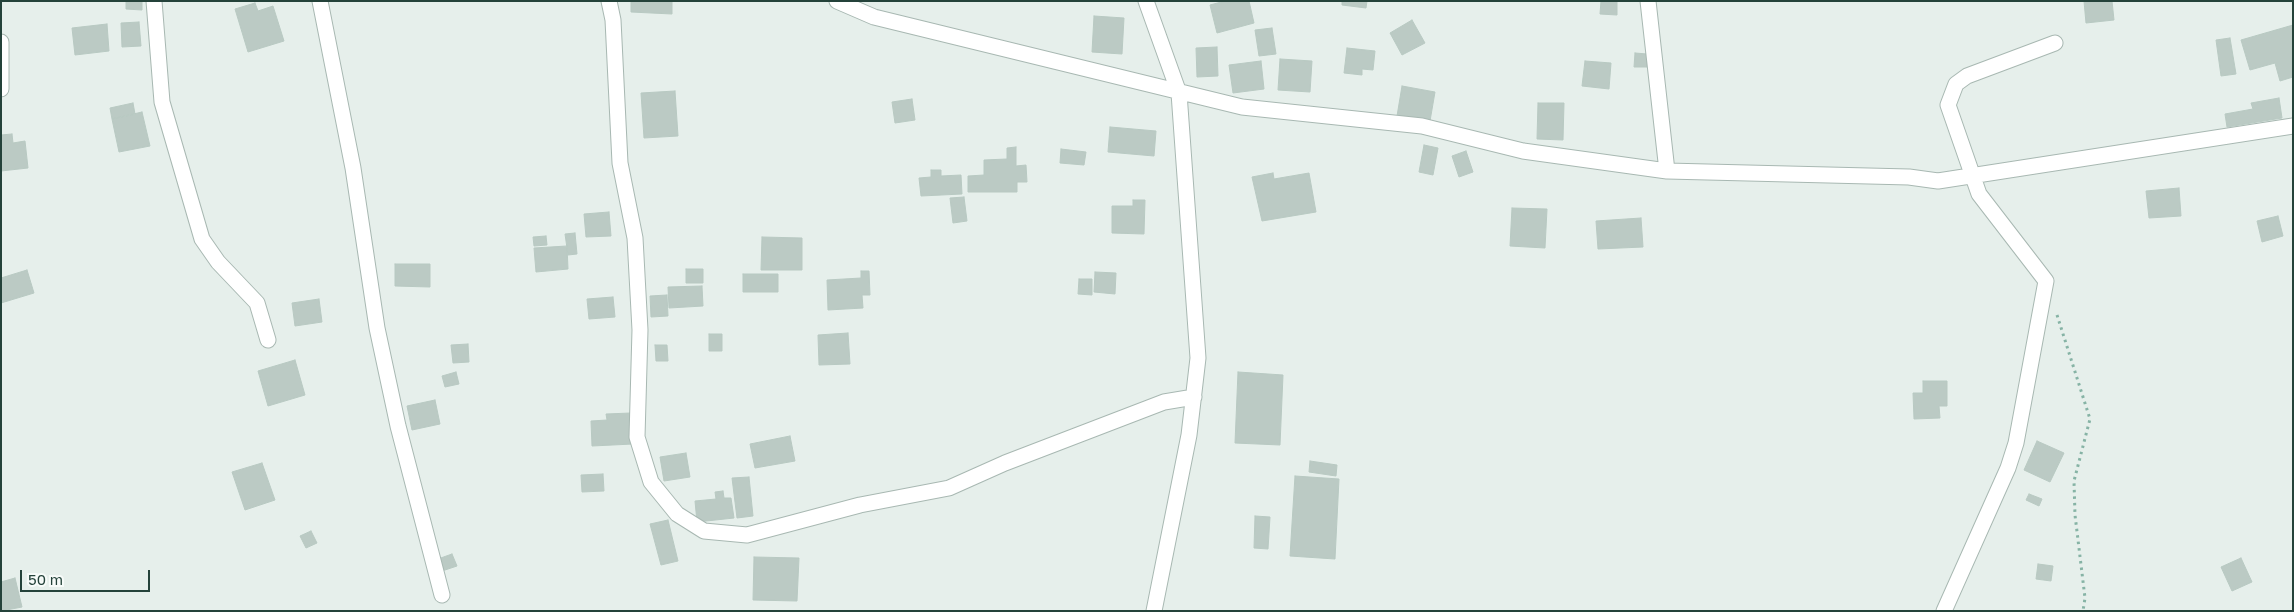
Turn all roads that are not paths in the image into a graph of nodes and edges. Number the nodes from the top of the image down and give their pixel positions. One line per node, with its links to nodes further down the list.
1 (154, 1): 14 (street)
2 (320, 1): 16 (street)
3 (609, 1): 15 (street)
4 (837, 1): 10 (street)
5 (1146, 1): 10 (street)
6 (1648, 1): 12 (street)
7 (1, 42): 9 (street)
8 (2056, 42): 13 (street)
9 (1, 89)
10 (1179, 93): 12 (street); 15 (street)
11 (2293, 126): 13 (street)
12 (1667, 170): 13 (street)
13 (1972, 176): 18 (street)
14 (268, 340)
15 (1194, 397): 17 (street)
16 (442, 595)
17 (1154, 611)
18 (1944, 611)

